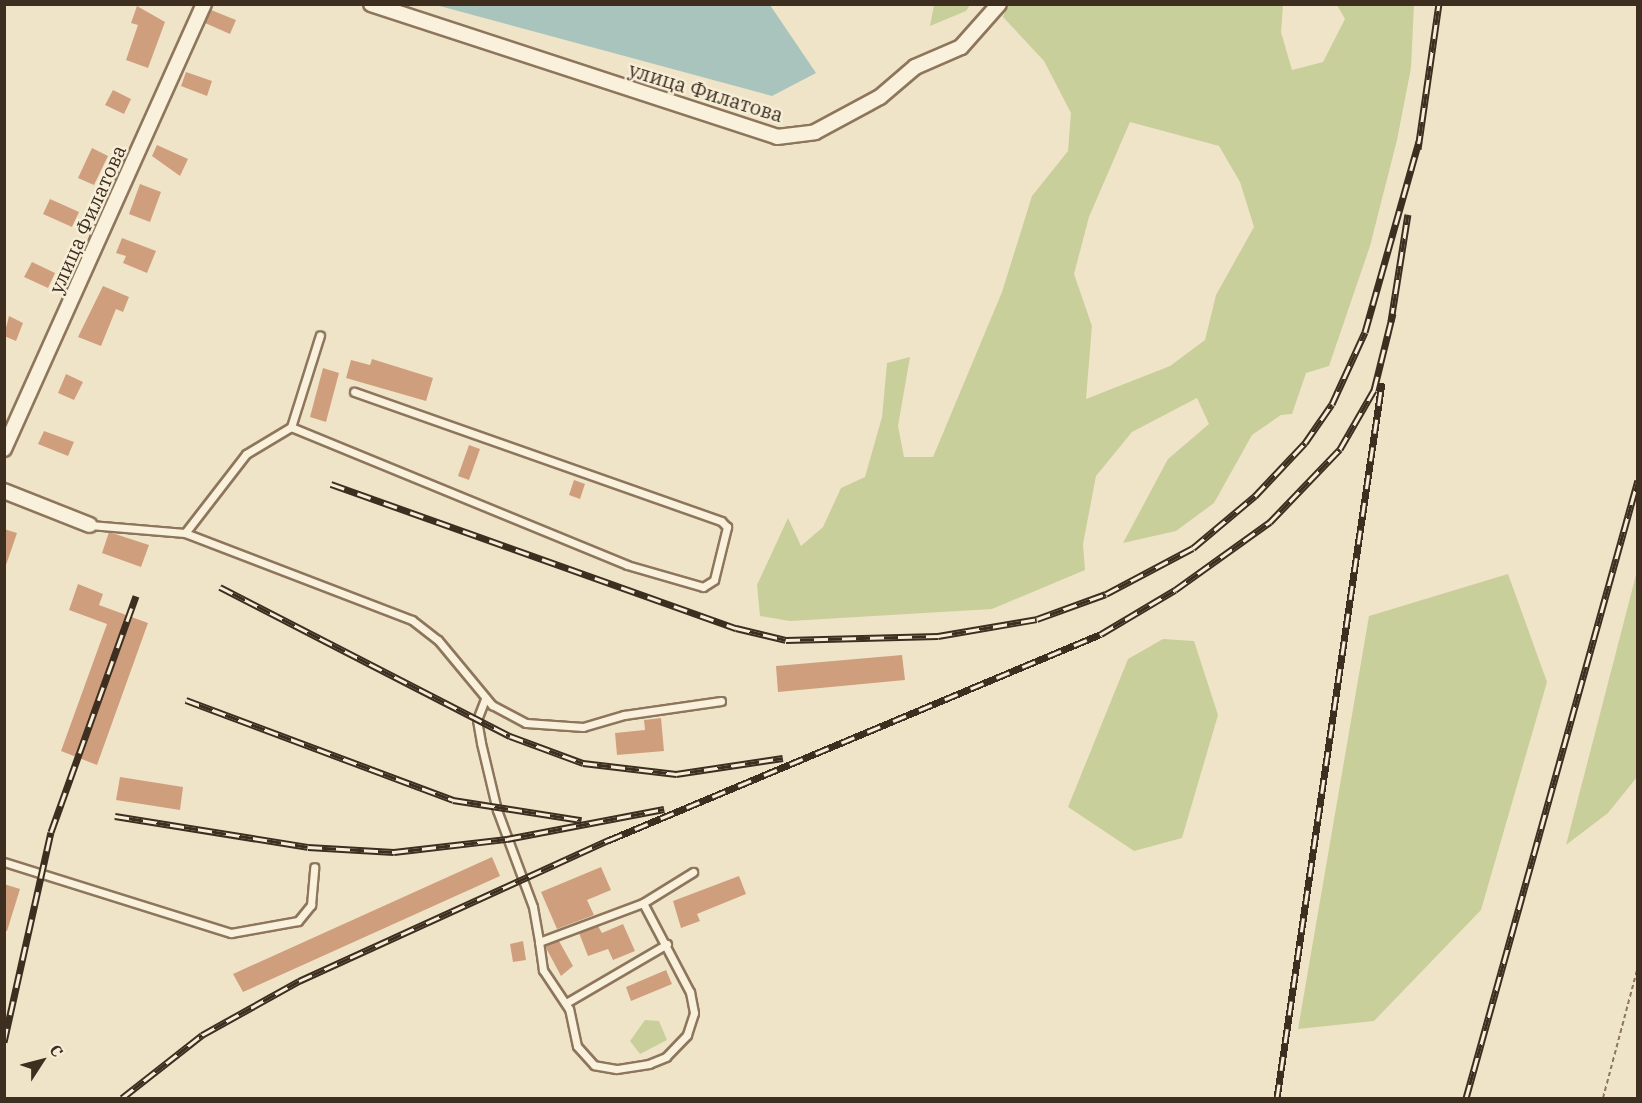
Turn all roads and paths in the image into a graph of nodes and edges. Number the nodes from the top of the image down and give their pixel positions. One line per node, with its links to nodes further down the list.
1 (204, 4): 7 (street, улица Филатова)
2 (371, 4): 3 (street, улица Филатова)
3 (999, 4)
4 (320, 335): 6 (lane)
5 (354, 392): 6 (lane)
6 (291, 427): 10 (lane)
7 (4, 449)
8 (4, 491): 9 (street)
9 (90, 525): 10 (lane)
10 (185, 534): 11 (lane)
11 (485, 699): 12 (lane); 17 (lane)
12 (721, 701)
13 (4, 862): 14 (lane)
14 (314, 867)
15 (693, 872): 16 (lane)
16 (643, 903): 17 (lane); 18 (lane)
17 (539, 942): 20 (lane)
18 (667, 944): 20 (lane); 20 (lane)
19 (1638, 966): 21 (path)
20 (566, 1003)
21 (1603, 1098)

